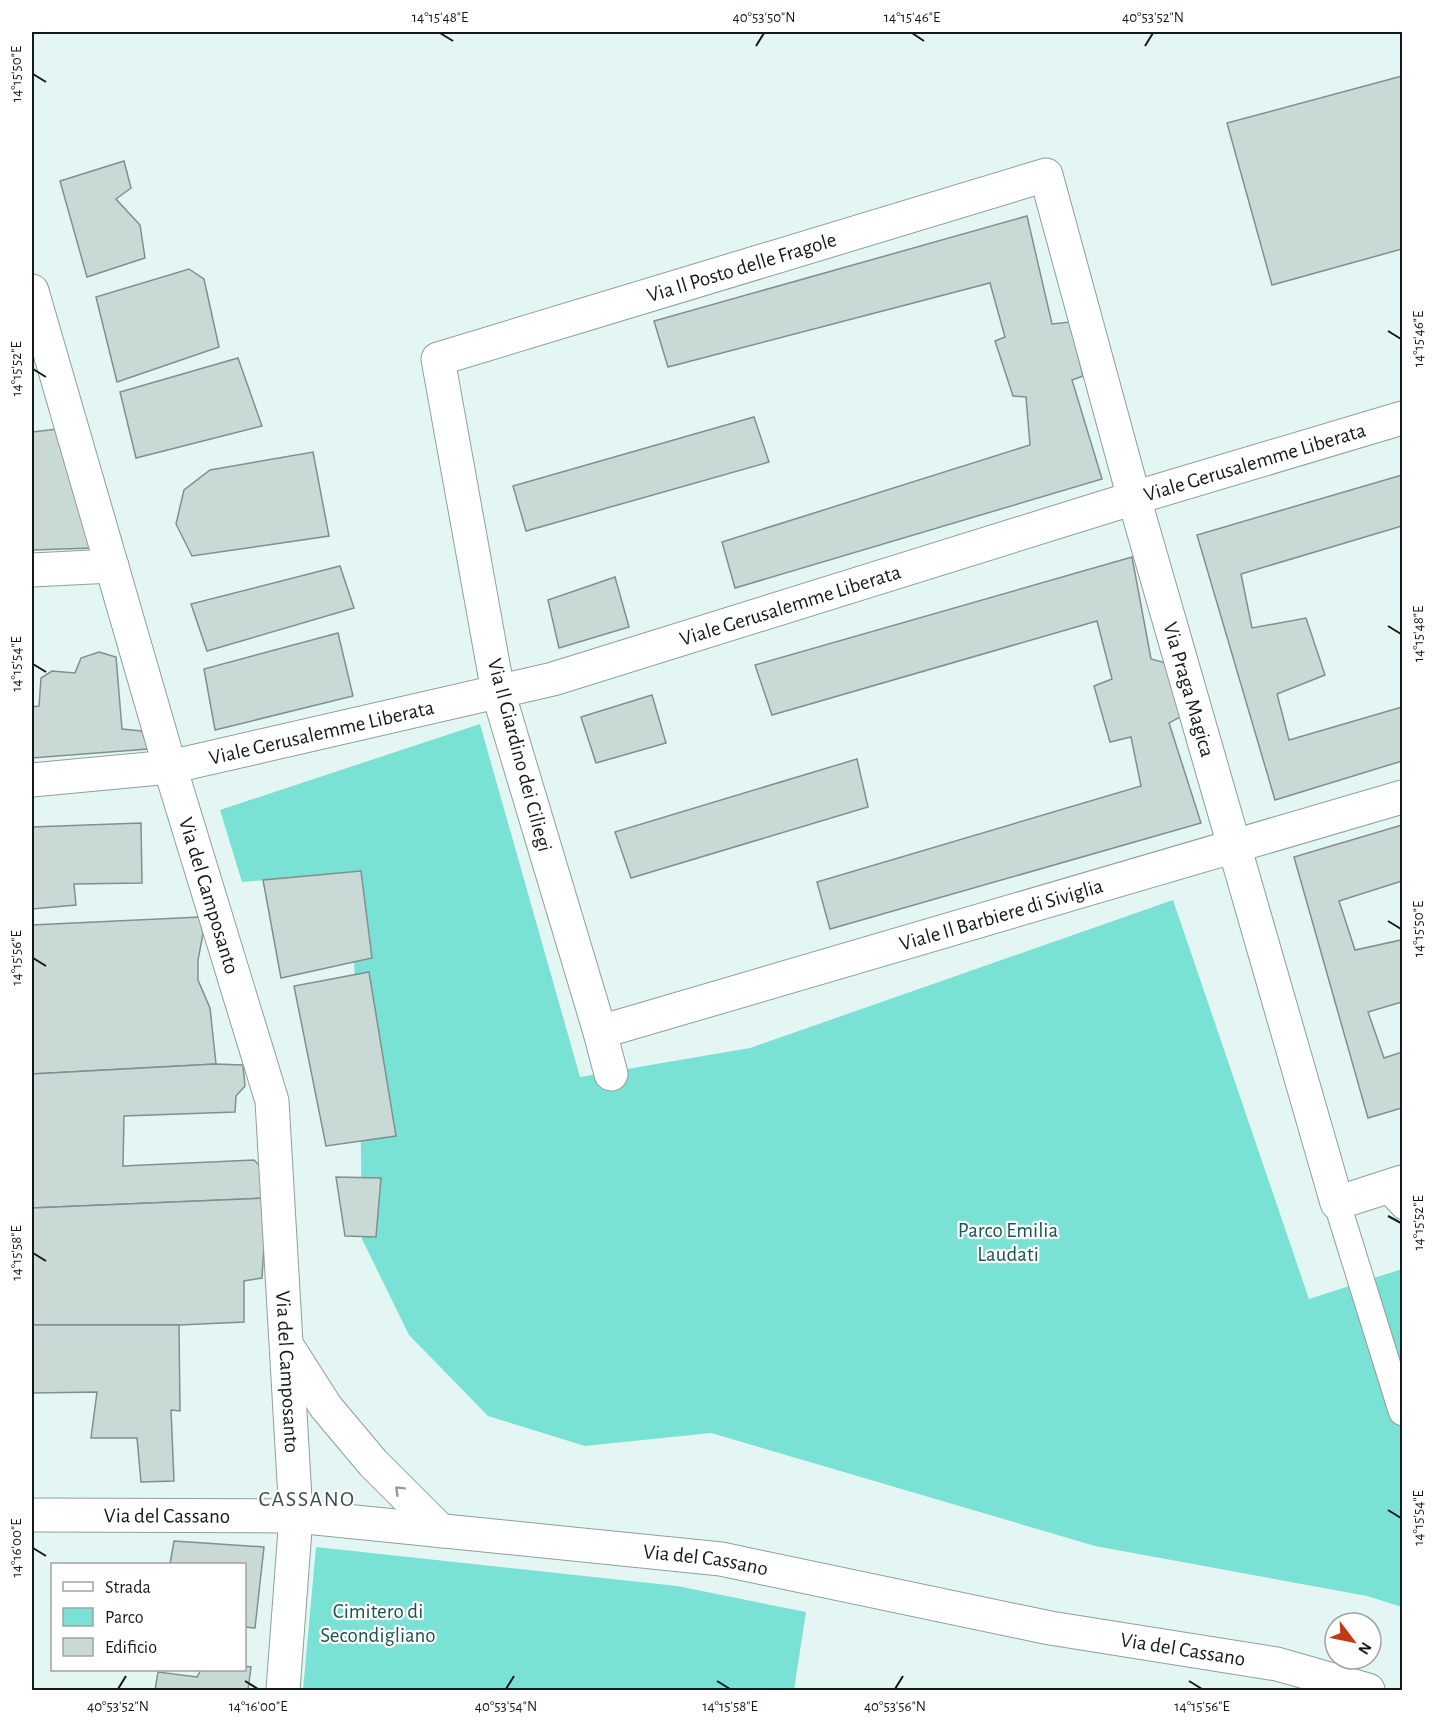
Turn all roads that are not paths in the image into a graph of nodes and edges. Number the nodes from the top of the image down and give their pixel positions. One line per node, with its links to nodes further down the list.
1 (1046, 175): 3 (street, Via Il Posto delle Fragole); 5 (street, Via Praga Magica)
2 (32, 294): 6 (street, Via del Camposanto)
3 (438, 359): 8 (street, Via Il Giardino dei Ciliegi)
4 (1402, 418): 5 (street, Viale Gerusalemme Liberata)
5 (1134, 498): 8 (street, Viale Gerusalemme Liberata); 12 (street, Via Praga Magica)
6 (112, 566): 7 (street); 9 (street, Via del Camposanto)
7 (32, 570)
8 (498, 692): 9 (street, Viale Gerusalemme Liberata); 13 (street, Via Il Giardino dei Ciliegi)
9 (170, 768): 10 (street, Viale Gerusalemme Liberata); 17 (street, Via del Camposanto)
10 (32, 780)
11 (1402, 797): 12 (street, Viale Il Barbiere di Siviglia)
12 (1233, 846): 13 (street, Viale Il Barbiere di Siviglia); 16 (street, Via Praga Magica)
13 (600, 1032): 14 (street, Via Il Giardino dei Ciliegi)
14 (611, 1074)
15 (1396, 1194): 16 (street)
16 (1337, 1203): 18 (street)
17 (286, 1343): 20 (street, Via del Camposanto); 21 (street, one-way to 17)
18 (1402, 1412)
19 (32, 1515): 20 (street, Via del Cassano)
20 (296, 1516): 21 (street, Via del Cassano); 22 (street, Via del Camposanto)
21 (441, 1531): 23 (street, Via del Cassano)
22 (283, 1690)
23 (1368, 1690)

